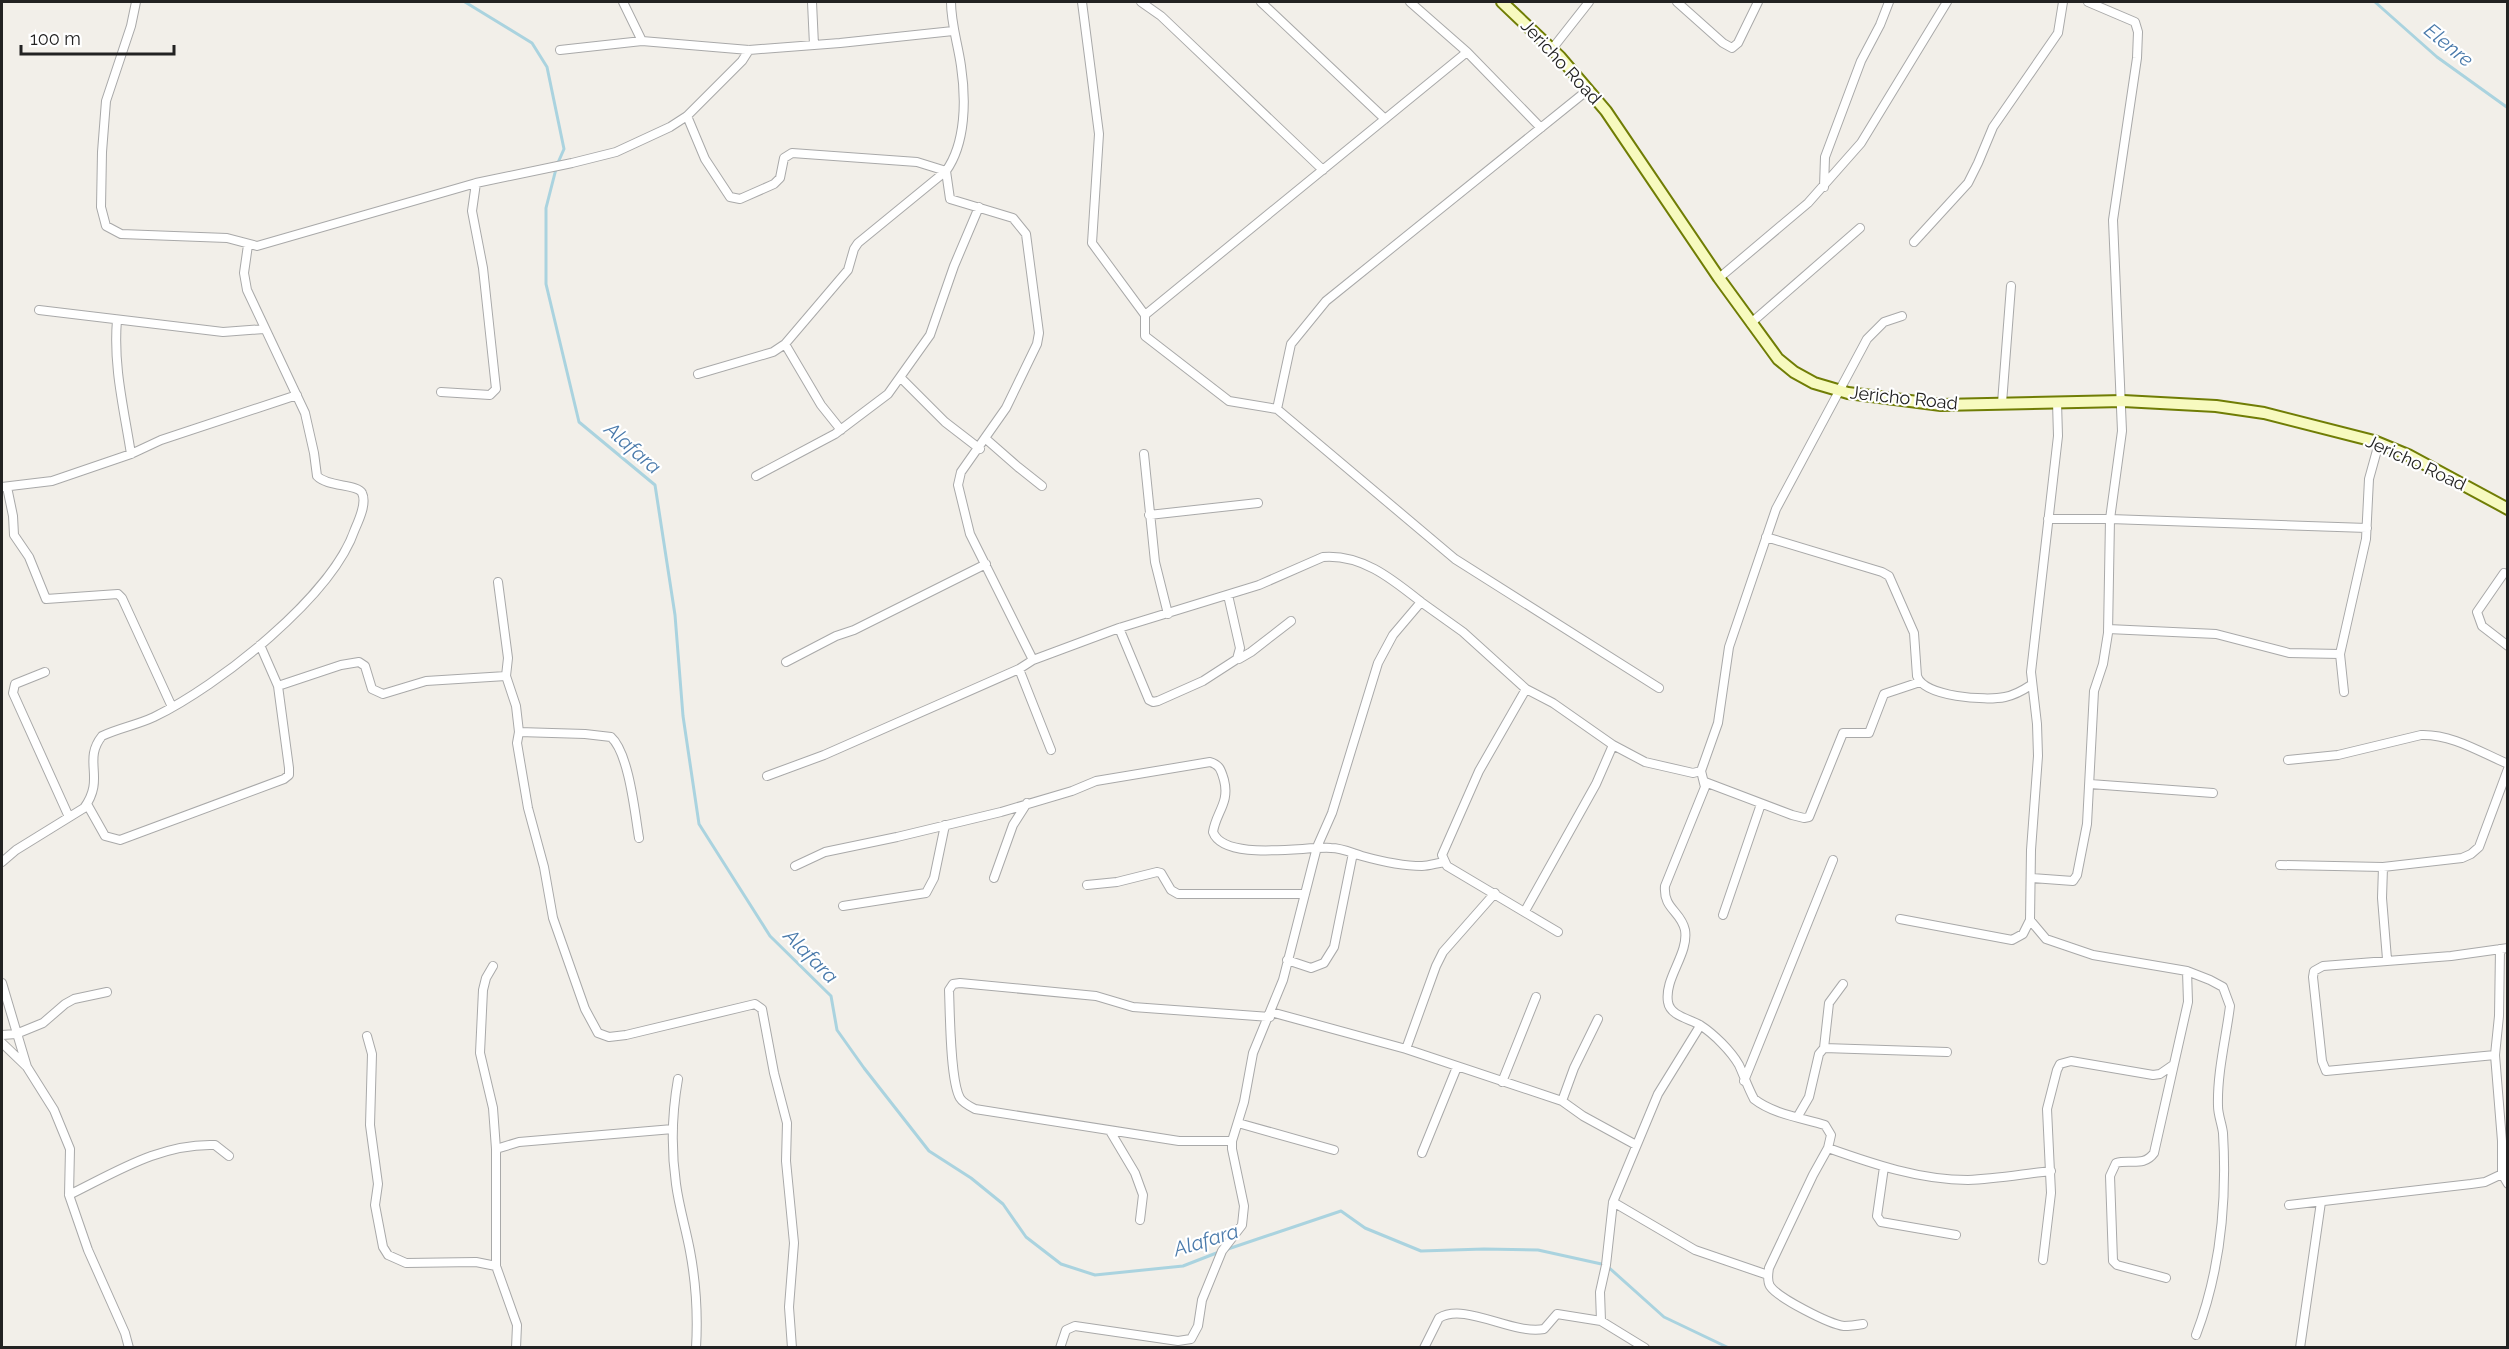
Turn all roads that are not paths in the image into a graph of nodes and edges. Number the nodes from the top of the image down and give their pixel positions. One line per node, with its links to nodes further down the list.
1 (136, 2): 35 (street)
2 (624, 2): 18 (street)
3 (812, 2): 19 (street)
4 (951, 2): 17 (street)
5 (1082, 2): 39 (street)
6 (1141, 2): 28 (street)
7 (1261, 2): 26 (street)
8 (1410, 2): 23 (street)
9 (1502, 2): 20 (street, Jericho Road)
10 (1589, 2): 20 (street)
11 (1677, 2): 12 (street)
12 (1758, 2)
13 (1889, 2): 31 (street)
14 (1947, 2): 31 (street)
15 (2063, 2): 34 (street)
16 (2088, 2): 50 (street)
17 (953, 31): 19 (street); 29 (street)
18 (642, 41): 21 (street); 22 (street)
19 (814, 45): 22 (street)
20 (1552, 49): 24 (street, Jericho Road)
21 (560, 50)
22 (749, 50): 25 (street)
23 (1467, 52): 26 (street); 27 (street)
24 (1588, 89): 27 (street); 36 (street, Jericho Road)
25 (687, 116): 29 (street); 30 (street)
26 (1385, 119): 28 (street)
27 (1541, 128): 53 (street)
28 (1323, 170): 39 (street)
29 (946, 171): 32 (street); 44 (street)
30 (476, 183): 35 (street); 48 (street)
31 (1824, 187): 36 (street)
32 (979, 207): 46 (street); 55 (street)
33 (1860, 228): 42 (street)
34 (1914, 242)
35 (248, 245): 43 (street)
36 (1719, 278): 42 (street, Jericho Road)
37 (2010, 286): 52 (street)
38 (39, 310): 41 (street)
39 (1145, 315): 53 (street)
40 (1902, 316): 47 (street)
41 (117, 320): 43 (street); 58 (street)
42 (1751, 323): 47 (street, Jericho Road)
43 (264, 329): 49 (street)
44 (785, 344): 45 (street); 54 (street)
45 (698, 374)
46 (901, 378): 54 (street); 57 (street)
47 (1839, 391): 52 (street, Jericho Road); 69 (street)
48 (441, 392)
49 (297, 395): 58 (street); 79 (street)
50 (2123, 401): 51 (street, Jericho Road); 56 (street, Jericho Road); 67 (street)
51 (2057, 402): 52 (street, Jericho Road); 66 (street)
52 (2002, 403)
53 (1276, 409): 91 (street)
54 (841, 430): 60 (street)
55 (986, 439): 57 (street); 61 (street)
56 (2379, 443): 64 (street, Jericho Road); 68 (street)
57 (980, 449): 70 (street)
58 (131, 454): 62 (street)
59 (1144, 454): 65 (street)
60 (756, 476)
61 (1042, 486)
62 (4, 487): 94 (street)
63 (1258, 503): 65 (street)
64 (2508, 509)
65 (1149, 515): 75 (street)
66 (2048, 519): 67 (street); 90 (street)
67 (2110, 519): 68 (street); 78 (street)
68 (2367, 528): 81 (street)
69 (1766, 537): 88 (street); 101 (street)
70 (986, 564): 83 (street); 84 (street)
71 (2504, 573): 80 (street)
72 (498, 582): 87 (street)
73 (1228, 596): 74 (street); 75 (street); 82 (street)
74 (1421, 602): 92 (street); 112 (street)
75 (1168, 614): 77 (street)
76 (1291, 621): 82 (street)
77 (1119, 628): 82 (street); 83 (street)
78 (2108, 629): 81 (street); 104 (street)
79 (260, 645): 89 (street); 94 (street)
80 (2508, 646)
81 (2340, 654): 93 (street)
82 (1237, 659)
83 (1033, 660): 85 (street)
84 (786, 662)
85 (1019, 669): 97 (street); 102 (street)
86 (45, 672): 109 (street)
87 (506, 676): 89 (street); 95 (street)
88 (1920, 682): 90 (street); 108 (street)
89 (278, 686): 107 (street)
90 (2031, 686): 121 (street)
91 (1659, 687)
92 (1526, 689): 96 (street); 116 (street)
93 (2344, 692)
94 (172, 707): 107 (street)
95 (519, 732): 111 (street); 189 (street)
96 (1613, 745): 101 (street); 126 (street)
97 (1051, 750)
98 (2288, 760): 99 (street)
99 (2508, 764)
100 (2508, 769): 119 (street)
101 (1701, 771): 103 (street)
102 (766, 776)
103 (1705, 782): 108 (street); 142 (street)
104 (2090, 784): 105 (street); 121 (street)
105 (2213, 793)
106 (1027, 802): 110 (street); 112 (street); 120 (street)
107 (87, 804): 109 (street)
108 (1761, 804): 127 (street)
109 (69, 817): 115 (street)
110 (945, 825): 118 (street); 125 (street)
111 (639, 838)
112 (1317, 847): 113 (street); 124 (street)
113 (1353, 853): 116 (street); 133 (street)
114 (1833, 860): 155 (street)
115 (2, 862)
116 (1444, 862): 123 (street)
117 (2280, 864): 119 (street)
118 (795, 866)
119 (2382, 867): 132 (street)
120 (994, 878)
121 (2031, 878): 129 (street)
122 (1086, 885): 124 (street)
123 (1495, 893): 126 (street); 148 (street)
124 (1305, 894): 133 (street)
125 (843, 906)
126 (1525, 911): 130 (street)
127 (1723, 915)
128 (1900, 919): 129 (street)
129 (2030, 920): 135 (street)
130 (1558, 932)
131 (2504, 949): 132 (street); 150 (street)
132 (2387, 959): 150 (street)
133 (1287, 960): 140 (street)
134 (493, 966): 165 (street)
135 (2187, 972): 151 (street); 185 (street)
136 (2, 983): 143 (street)
137 (1843, 984): 147 (street)
138 (107, 992): 143 (street)
139 (1536, 997): 156 (street)
140 (1270, 1014): 148 (street); 159 (street); 161 (street)
141 (1598, 1019): 157 (street)
142 (1700, 1026): 155 (street); 163 (street)
143 (16, 1034): 144 (street); 153 (street)
144 (2, 1035)
145 (367, 1036): 180 (street)
146 (2, 1042): 153 (street)
147 (1824, 1048): 149 (street); 158 (street)
148 (1406, 1049): 152 (street)
149 (1947, 1052)
150 (2495, 1056): 171 (street)
151 (2173, 1065): 170 (street); 182 (street)
152 (1457, 1066): 156 (street); 167 (street)
153 (27, 1068): 173 (street)
154 (678, 1079): 160 (street)
155 (1744, 1081): 158 (street)
156 (1502, 1082): 157 (street)
157 (1562, 1101): 163 (street)
158 (1798, 1116): 164 (street)
159 (1238, 1123): 162 (street); 166 (street)
160 (673, 1129): 165 (street); 188 (street)
161 (1110, 1131): 162 (street); 177 (street)
162 (1232, 1141): 190 (street)
163 (1636, 1145): 174 (street)
164 (1828, 1148): 169 (street); 181 (street)
165 (496, 1149): 180 (street)
166 (1334, 1150)
167 (1422, 1154)
168 (229, 1156): 173 (street)
169 (1884, 1167): 170 (street); 178 (street)
170 (2051, 1172): 179 (street)
171 (2502, 1174): 172 (street); 175 (street)
172 (2508, 1184)
173 (69, 1195): 186 (street)
174 (1613, 1202): 181 (street); 183 (street)
175 (2321, 1202): 176 (street); 193 (street)
176 (2289, 1205)
177 (1140, 1220)
178 (1956, 1235)
179 (2043, 1260)
180 (496, 1266): 187 (street)
181 (1768, 1275): 184 (street)
182 (2166, 1278)
183 (1601, 1321): 191 (street); 192 (street)
184 (1863, 1324)
185 (2196, 1335)
186 (129, 1347)
187 (516, 1347)
188 (696, 1347)
189 (792, 1347)
190 (1060, 1347)
191 (1424, 1347)
192 (1645, 1347)
193 (2300, 1347)

